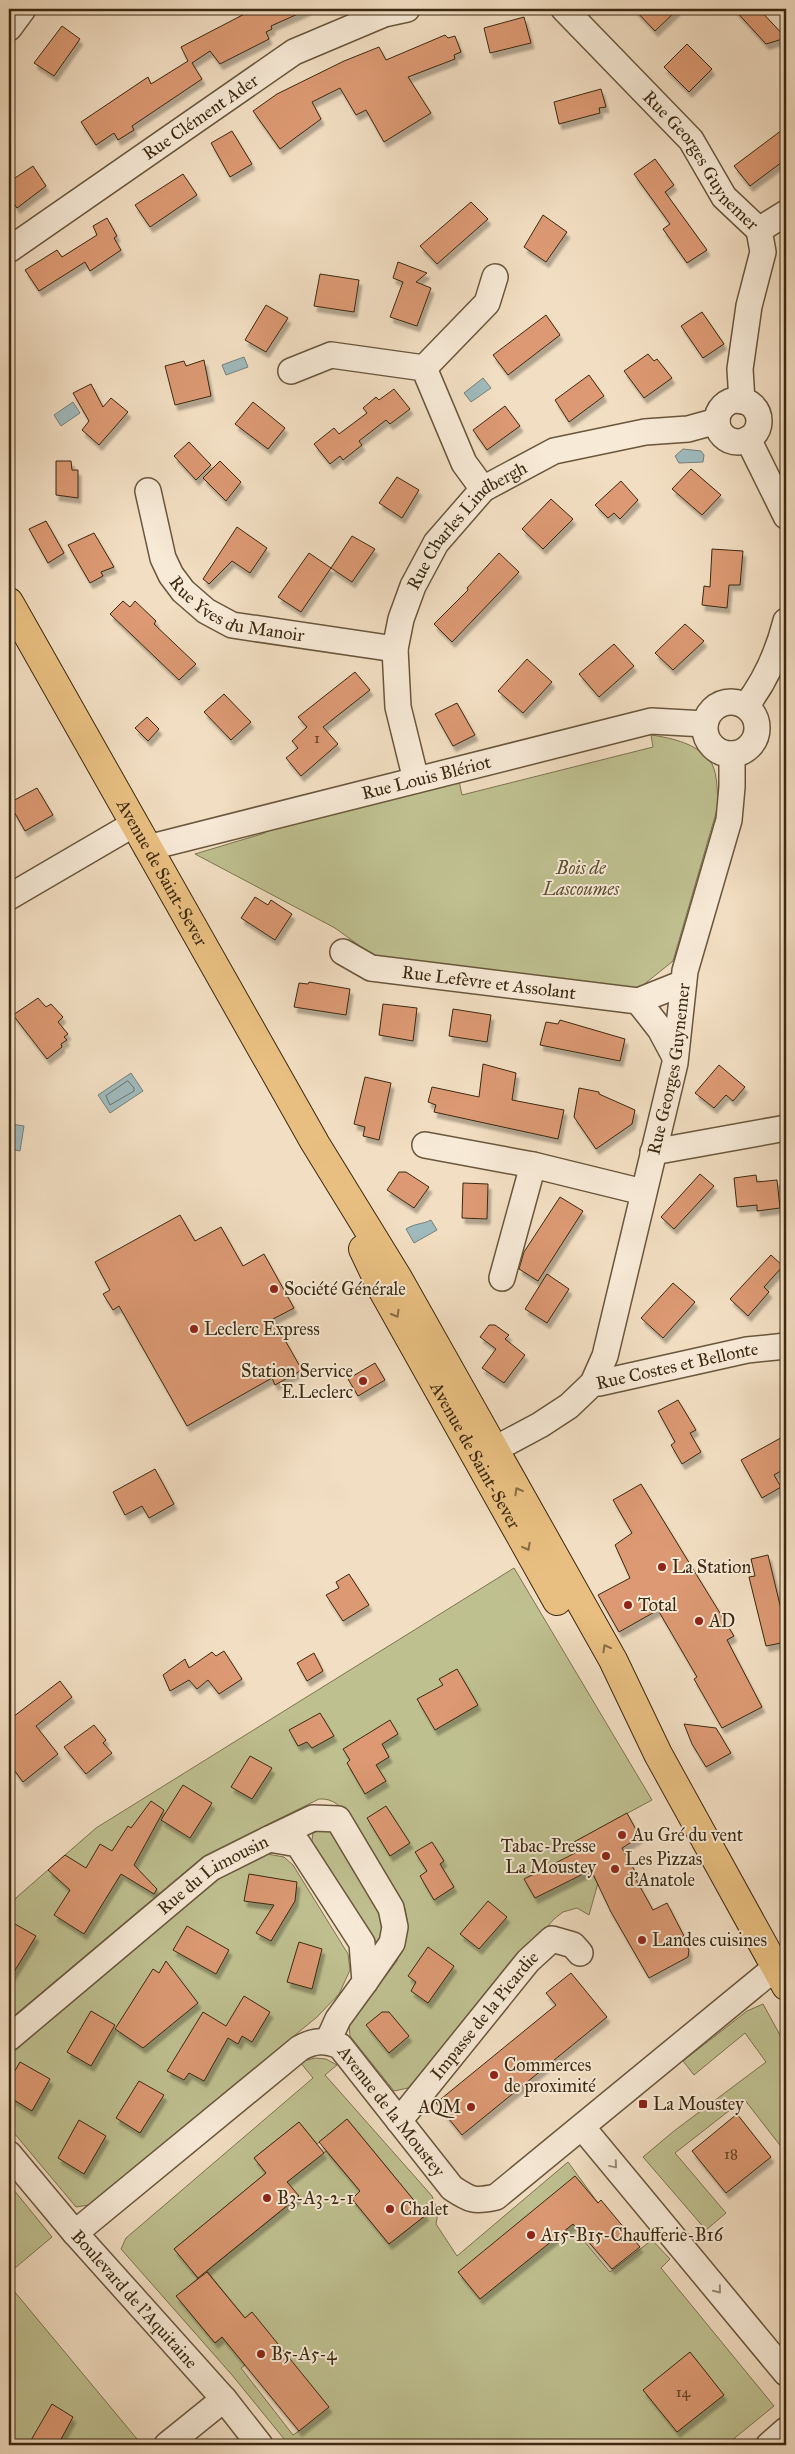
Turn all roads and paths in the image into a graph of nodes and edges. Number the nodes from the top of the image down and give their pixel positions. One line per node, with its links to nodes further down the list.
1 (23, 9): 4 (street)
2 (407, 9): 7 (street, Rue Clément Ader)
3 (564, 9): 6 (street, Rue Georges Guynemer)
4 (9, 28)
5 (786, 213): 6 (street)
6 (759, 230): 11 (street, Rue Georges Guynemer)
7 (9, 247)
8 (495, 277): 9 (street)
9 (424, 368): 10 (street); 14 (street)
10 (291, 371)
11 (742, 401): 12 (street); 13 (street)
12 (717, 421): 13 (street); 14 (street, Rue Charles Lindbergh)
13 (748, 439): 16 (street)
14 (483, 489): 19 (street, Rue Charles Lindbergh)
15 (148, 491): 19 (street, Rue Yves du Manoir)
16 (786, 516)
17 (9, 602): 24 (main road, Avenue de Saint-Sever)
18 (786, 621): 20 (street)
19 (396, 649): 23 (street, Rue Charles Lindbergh)
20 (746, 706): 21 (street); 22 (street)
21 (705, 724): 22 (street); 23 (street, Rue Louis Blériot)
22 (732, 754): 28 (street, Rue Georges Guynemer)
23 (416, 780): 25 (street, Rue Louis Blériot)
24 (134, 824): 25 (main road, Avenue de Saint-Sever); 26 (street)
25 (147, 848): 39 (main road, Avenue de Saint-Sever)
26 (9, 897)
27 (344, 952): 29 (street, Rue Lefèvre et Assolant)
28 (683, 983): 29 (street, Rue Lefèvre et Assolant); 30 (street, Rue Georges Guynemer)
29 (638, 1001): 30 (street)
30 (675, 1057): 33 (street, Rue Georges Guynemer)
31 (786, 1128): 33 (street)
32 (425, 1145): 34 (street)
33 (653, 1152): 35 (street, Rue Georges Guynemer)
34 (532, 1165): 35 (street); 36 (street)
35 (643, 1192): 38 (street, Rue Georges Guynemer)
36 (502, 1278)
37 (786, 1346): 38 (street, Rue Costes et Bellonte)
38 (593, 1383): 39 (street, Rue Costes et Bellonte)
39 (482, 1448): 42 (main road, Avenue de Saint-Sever)
40 (269, 1840): 43 (street, Rue du Limousin); 43 (street); 44 (street, Rue du Limousin)
41 (580, 1954): 46 (street, Impasse de la Picardie)
42 (781, 1977): 47 (street, Avenue de la Moustey)
43 (364, 1982): 45 (street)
44 (9, 2038)
45 (328, 2041): 46 (street, Avenue de la Moustey); 49 (street, Avenue de la Moustey)
46 (399, 2121): 47 (street, Avenue de la Moustey)
47 (582, 2128): 50 (street, one-way to 50)
48 (9, 2154): 49 (street, Boulevard de l'Aquitaine)
49 (75, 2234): 51 (street, Boulevard de l'Aquitaine)
50 (786, 2373)
51 (224, 2399): 53 (street); 54 (street, Boulevard de l'Aquitaine)
52 (786, 2430): 55 (street)
53 (167, 2445)
54 (260, 2445)
55 (769, 2445)

